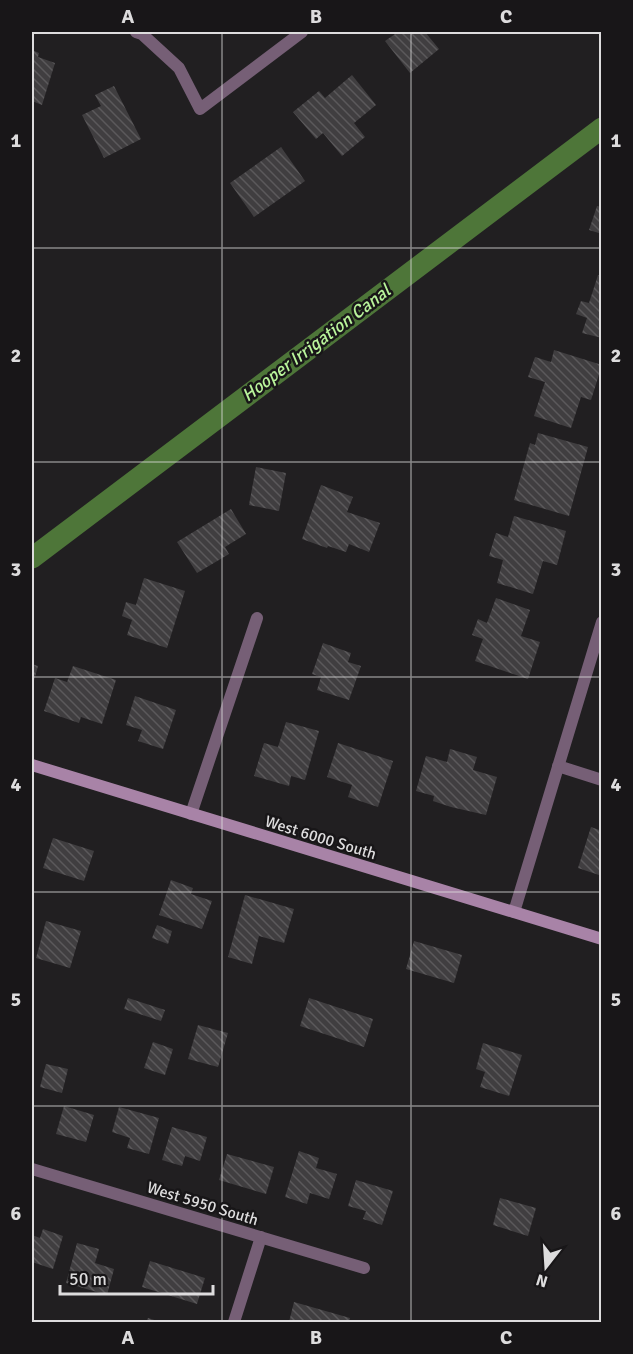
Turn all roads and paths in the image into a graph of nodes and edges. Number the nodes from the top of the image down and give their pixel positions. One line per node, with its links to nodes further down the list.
1 (136, 32): 2 (street)
2 (302, 32)
3 (257, 618): 8 (street)
4 (602, 622): 6 (street)
5 (32, 765): 8 (street, West 6000 South)
6 (558, 766): 7 (street); 9 (street)
7 (602, 780)
8 (191, 814): 9 (street, West 6000 South)
9 (514, 912): 10 (street, West 6000 South)
10 (602, 939)
11 (32, 1169): 12 (street, West 5950 South)
12 (261, 1237): 13 (street, West 5950 South); 14 (street)
13 (364, 1268)
14 (234, 1323)

